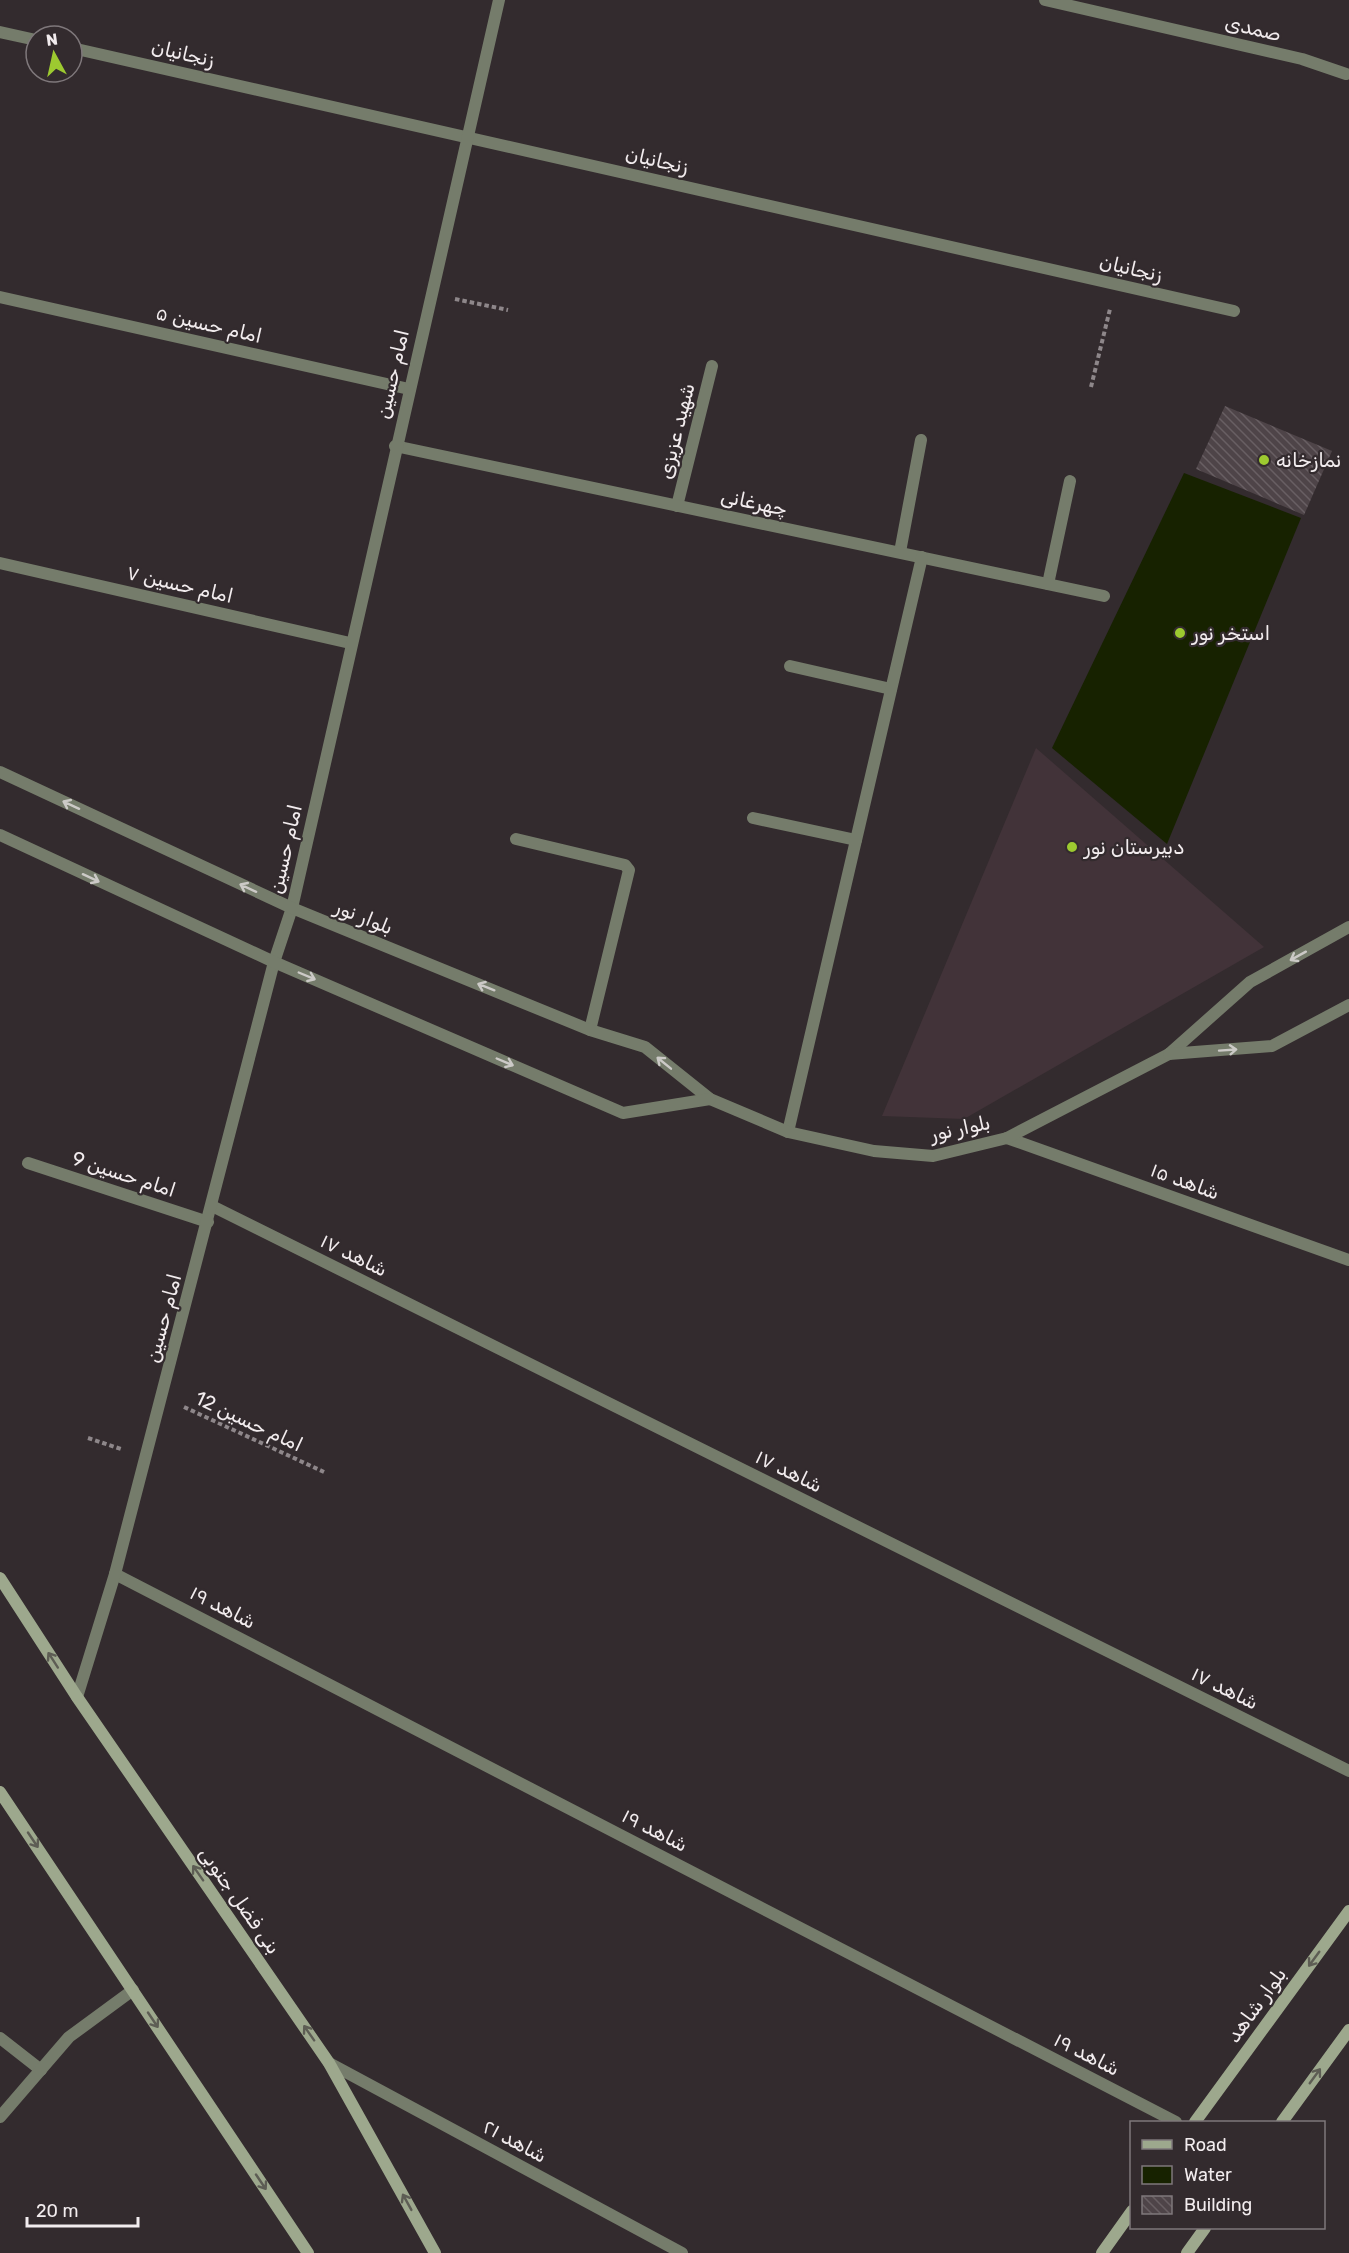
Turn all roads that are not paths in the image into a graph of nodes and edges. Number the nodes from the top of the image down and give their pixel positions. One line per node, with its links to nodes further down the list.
1 (499, 0): 7 (street, امام حسین)
2 (1045, 0): 6 (street, صمدی)
3 (0, 32): 4 (street)
4 (24, 37)
5 (84, 51): 7 (street, زنجانیان)
6 (1346, 74)
7 (467, 137): 9 (street, زنجانیان); 11 (street, امام حسین)
8 (0, 297): 11 (street, امام حسین ۵)
9 (1234, 311)
10 (712, 366): 15 (street, شهید عزیزی)
11 (409, 389): 13 (street, امام حسین)
12 (921, 440): 16 (street)
13 (396, 446): 15 (street, چهرغانی); 21 (street, امام حسین)
14 (1070, 481): 19 (street)
15 (677, 506): 16 (street, چهرغانی)
16 (900, 552): 17 (street, چهرغانی)
17 (922, 557): 19 (street, چهرغانی); 23 (street)
18 (0, 563): 21 (street, امام حسین ۷)
19 (1048, 584): 20 (street, چهرغانی)
20 (1104, 596)
21 (351, 643): 29 (street, امام حسین)
22 (790, 666): 23 (street)
23 (891, 689): 28 (street)
24 (0, 772): 29 (street, بلوار نور, one-way to 24)
25 (753, 818): 28 (street)
26 (0, 835): 31 (street, one-way to 31)
27 (516, 839): 33 (street)
28 (856, 840): 36 (street)
29 (292, 908): 31 (street, امام حسین); 33 (street, بلوار نور, one-way to 29)
30 (1349, 927): 34 (street, بلوار نور, one-way to 34)
31 (274, 962): 35 (street, one-way to 35); 39 (street, امام حسین)
32 (1349, 1005): 34 (street, بلوار نور, one-way to 32)
33 (590, 1030): 35 (street, بلوار نور, one-way to 33)
34 (1169, 1054): 37 (street, بلوار نور)
35 (710, 1099): 36 (street, بلوار نور)
36 (788, 1132): 37 (street, بلوار نور)
37 (1007, 1138): 41 (street, شاهد ۱۵)
38 (28, 1163): 40 (street, امام حسین 9)
39 (212, 1206): 40 (street, امام حسین); 45 (street, شاهد ۱۷)
40 (208, 1222): 42 (street, امام حسین)
41 (1349, 1260)
42 (115, 1574): 44 (street, امام حسین); 54 (street, شاهد ۱۹)
43 (0, 1578): 44 (main road, بنی فضل جنوبی, one-way to 43)
44 (76, 1697): 51 (main road, بنی فضل جنوبی, one-way to 44)
45 (1349, 1771)
46 (0, 1792): 48 (main road, one-way to 48)
47 (1349, 1911): 55 (main road, بلوار شاهد, one-way to 55)
48 (133, 1990): 52 (street); 59 (main road, one-way to 59)
49 (1349, 2030): 56 (main road, one-way to 49)
50 (0, 2038): 52 (street)
51 (329, 2063): 60 (main road, بنی فضل جنوبی, one-way to 51); 61 (street, شاهد ۲۱)
52 (41, 2070): 53 (street)
53 (0, 2117)
54 (1174, 2121)
55 (1196, 2121)
56 (1283, 2121)
57 (1130, 2212): 62 (main road)
58 (1204, 2229): 63 (main road)
59 (308, 2253)
60 (435, 2253)
61 (682, 2253)
62 (1102, 2253)
63 (1187, 2253)

